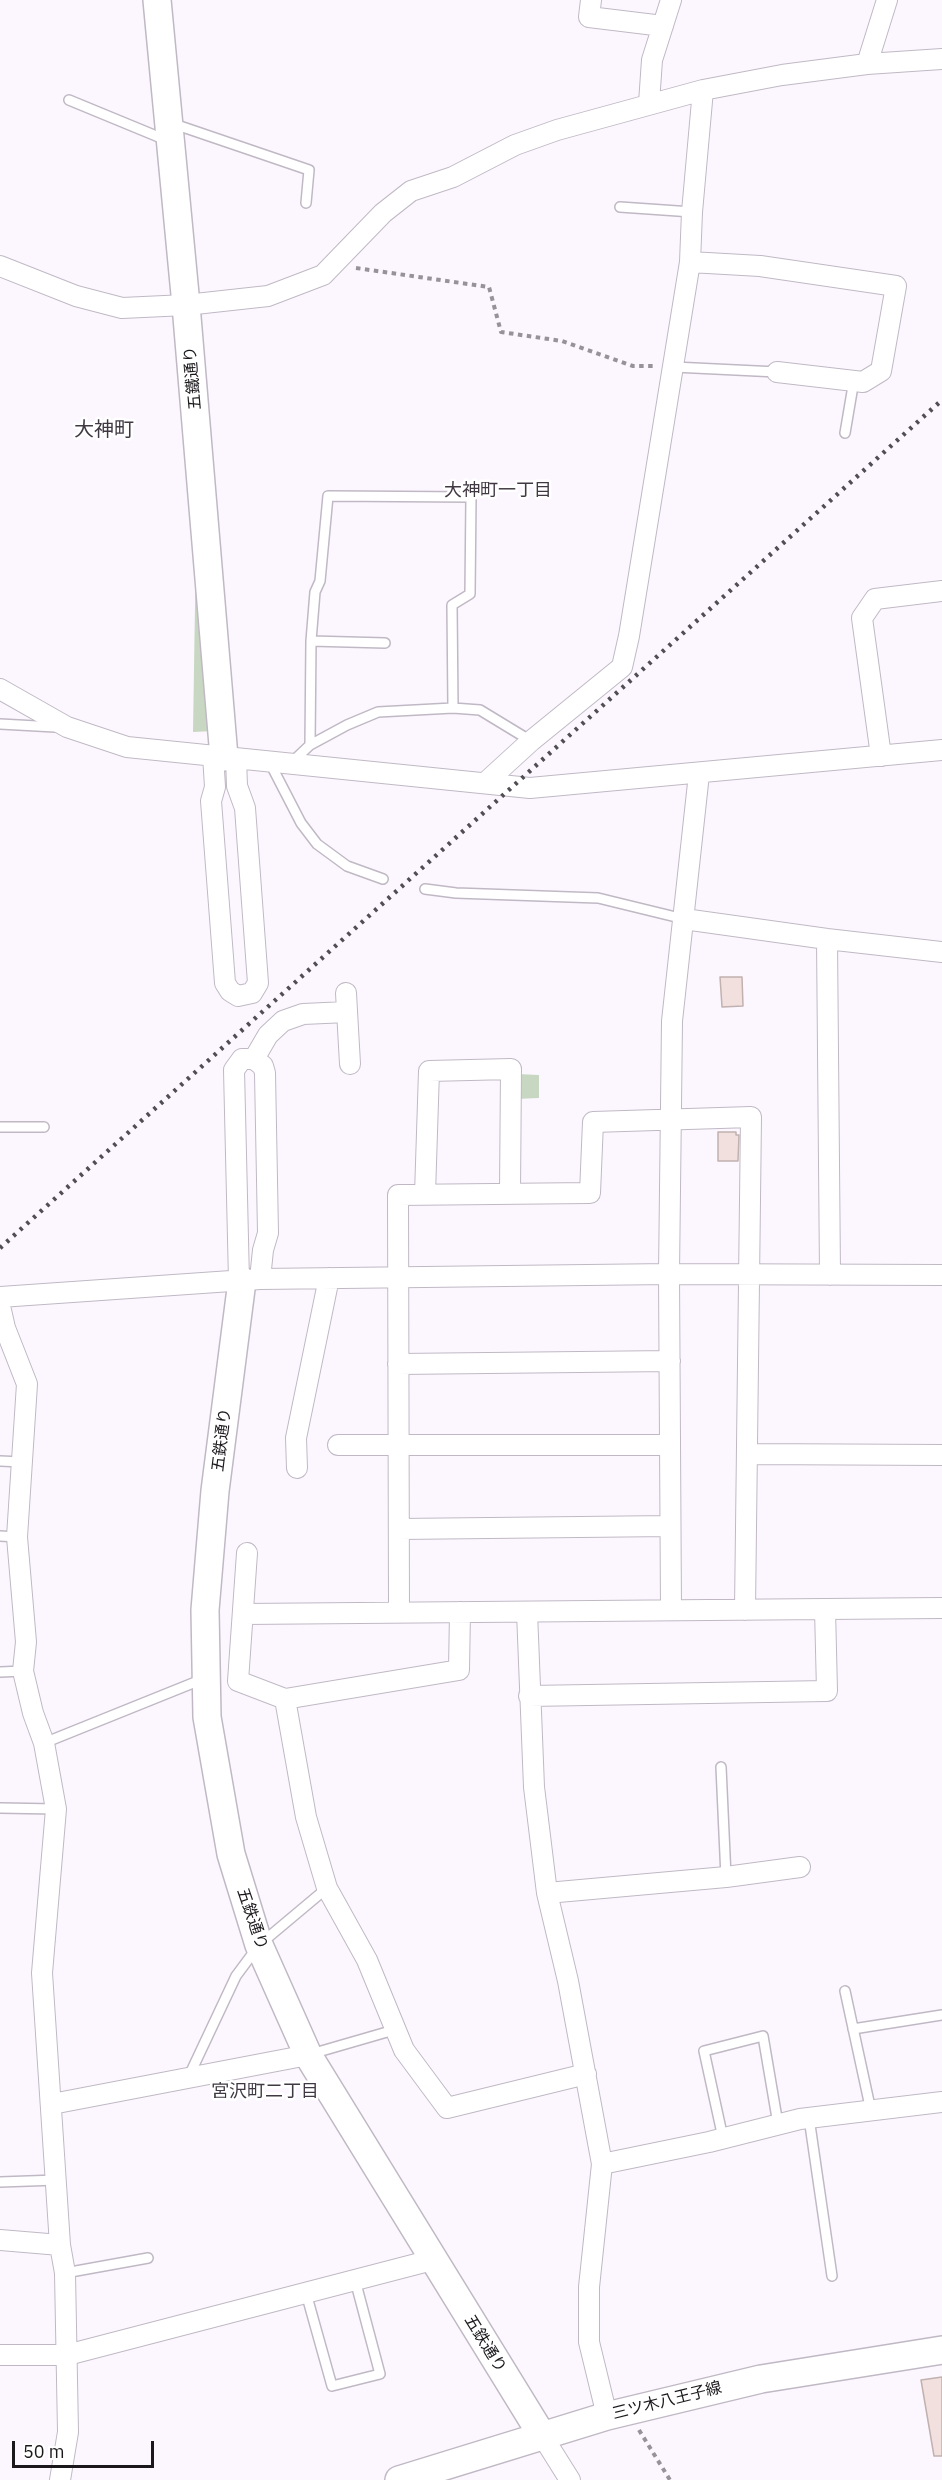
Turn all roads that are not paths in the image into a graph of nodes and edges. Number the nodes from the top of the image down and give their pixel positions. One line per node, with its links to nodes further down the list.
1 (157, 0): 11 (street, 五鐵通り)
2 (591, 0): 5 (street)
3 (671, 0): 5 (street)
4 (887, 0): 7 (street)
5 (663, 26): 10 (street)
6 (942, 59): 7 (street)
7 (867, 64): 8 (street)
8 (703, 90): 10 (street); 14 (street)
9 (69, 100): 11 (lane)
10 (649, 103): 17 (street)
11 (170, 132): 12 (lane); 17 (street, 五鐵通り)
12 (306, 203)
13 (620, 207): 14 (lane)
14 (692, 212): 15 (street)
15 (690, 262): 18 (street); 20 (street)
16 (0, 266): 17 (street)
17 (186, 305): 33 (street, 五鐵通り)
18 (674, 367): 19 (lane); 29 (street)
19 (777, 372): 20 (street)
20 (854, 380): 21 (lane)
21 (845, 433)
22 (942, 591): 32 (street)
23 (311, 641): 24 (lane); 26 (lane); 30 (lane)
24 (385, 643)
25 (0, 689): 28 (street)
26 (453, 708): 29 (lane); 30 (lane)
27 (0, 724): 28 (lane)
28 (67, 727): 33 (street)
29 (531, 741): 36 (street)
30 (310, 745): 34 (lane)
31 (942, 750): 32 (street)
32 (881, 756): 35 (street)
33 (224, 757): 33 (street); 34 (street)
34 (280, 764): 36 (street); 37 (lane)
35 (699, 774): 36 (street); 39 (street)
36 (485, 783)
37 (383, 879)
38 (425, 889): 39 (lane)
39 (684, 919): 40 (street); 44 (street)
40 (827, 939): 41 (street); 51 (street)
41 (942, 952)
42 (254, 1059): 43 (street); 55 (street); 55 (street)
43 (350, 1064)
44 (670, 1119): 47 (street); 49 (street); 50 (street)
45 (0, 1127): 46 (lane)
46 (44, 1127)
47 (510, 1192): 48 (street); 48 (street)
48 (425, 1194): 53 (street)
49 (669, 1274): 50 (street); 53 (street); 59 (street)
50 (750, 1274): 51 (street); 64 (street)
51 (830, 1275): 52 (street)
52 (942, 1275)
53 (397, 1277): 54 (street); 60 (street)
54 (329, 1278): 55 (street); 68 (street)
55 (247, 1280): 56 (street); 83 (street, 五鉄通り)
56 (0, 1297)
57 (0, 1306): 58 (street)
58 (7, 1350): 67 (street)
59 (670, 1361): 60 (street); 63 (street)
60 (398, 1364): 62 (street)
61 (338, 1444): 62 (street)
62 (398, 1445): 63 (street); 70 (street)
63 (670, 1445): 69 (street)
64 (748, 1454): 65 (street); 76 (street)
65 (942, 1455)
66 (0, 1461): 67 (lane)
67 (22, 1462): 71 (street)
68 (297, 1468)
69 (670, 1526): 70 (street); 75 (street)
70 (399, 1529): 78 (street)
71 (8, 1536): 81 (street)
72 (247, 1553): 80 (street)
73 (942, 1608): 74 (street)
74 (825, 1609): 76 (street); 84 (street)
75 (671, 1610): 76 (street); 77 (street)
76 (745, 1610)
77 (527, 1611): 79 (street); 84 (street)
78 (399, 1612): 79 (street); 80 (street)
79 (460, 1612): 85 (street)
80 (243, 1614): 85 (street)
81 (23, 1671): 82 (lane); 86 (street)
82 (0, 1672)
83 (205, 1678): 86 (lane); 94 (street, 五鉄通り)
84 (529, 1696): 93 (street)
85 (285, 1700): 92 (street)
86 (44, 1743): 89 (street)
87 (721, 1767): 91 (lane)
88 (0, 1808): 89 (lane)
89 (56, 1809): 103 (street)
90 (800, 1867): 91 (street)
91 (726, 1877): 93 (street)
92 (327, 1888): 94 (lane); 98 (street)
93 (547, 1893): 100 (street)
94 (260, 1945): 99 (street, 五鉄通り); 101 (lane)
95 (845, 1991): 97 (lane)
96 (942, 2015): 97 (lane)
97 (853, 2029): 104 (lane)
98 (394, 2030): 99 (lane); 100 (street)
99 (308, 2055): 101 (street); 114 (street, 五鉄通り)
100 (586, 2074): 108 (street)
101 (188, 2078): 103 (street)
102 (942, 2102): 104 (street)
103 (52, 2104): 109 (street)
104 (871, 2110): 105 (street)
105 (808, 2117): 106 (street); 116 (lane)
106 (778, 2124): 107 (street); 107 (lane)
107 (723, 2138): 108 (street)
108 (602, 2164): 122 (street)
109 (57, 2180): 110 (lane); 112 (street)
110 (0, 2182)
111 (0, 2240): 112 (street)
112 (60, 2245): 115 (street)
113 (148, 2258): 115 (lane)
114 (432, 2260): 117 (street); 123 (street, 五鉄通り)
115 (65, 2273): 121 (street)
116 (832, 2276)
117 (355, 2280): 118 (street); 118 (lane)
118 (306, 2293): 121 (street)
119 (942, 2350): 122 (street, 三ツ木八王子線)
120 (0, 2355): 121 (street)
121 (67, 2355): 124 (street)
122 (617, 2414): 123 (street, 三ツ木八王子線)
123 (543, 2437): 125 (street, 三ツ木八王子線); 126 (street, 五鉄通り)
124 (60, 2480)
125 (401, 2480)
126 (570, 2480)

